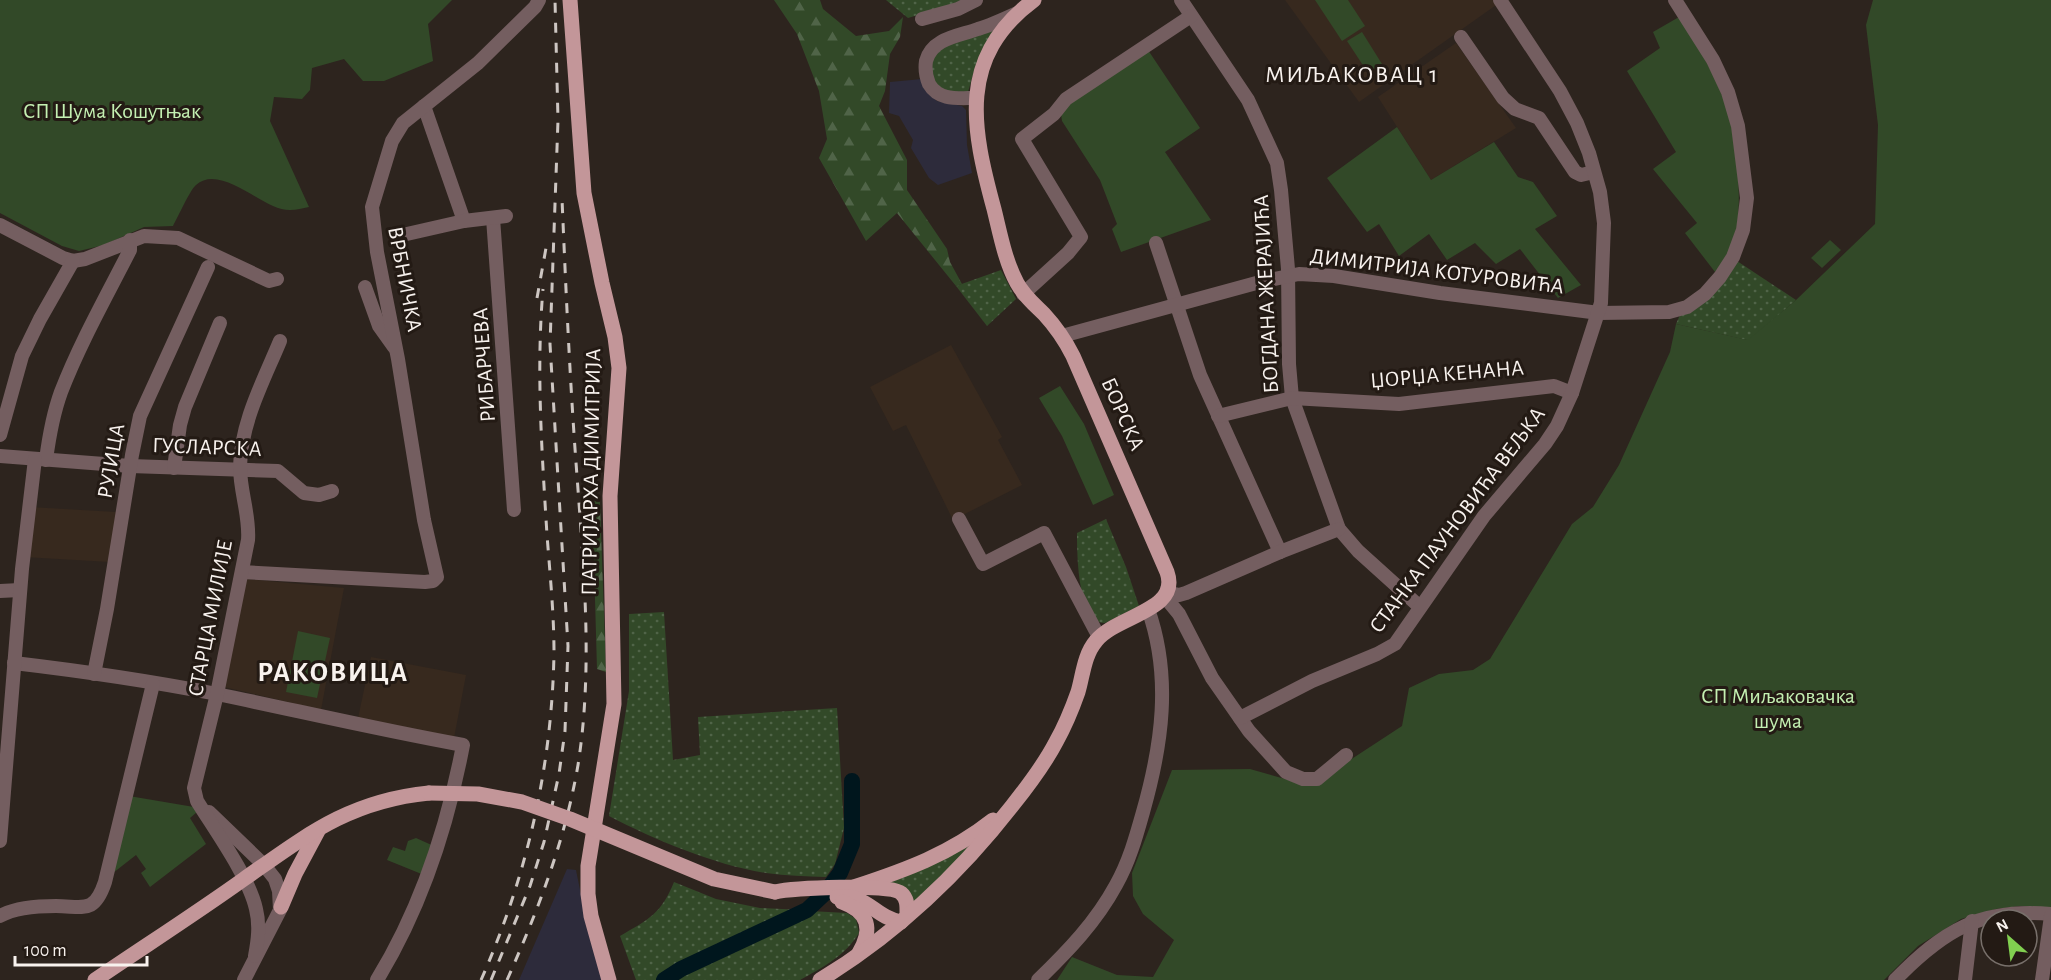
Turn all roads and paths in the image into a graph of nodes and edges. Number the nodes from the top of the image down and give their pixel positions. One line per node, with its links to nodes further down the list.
1 (539, 0): 13 (street, ВРБНИЧКА)
2 (570, 0): 78 (main road, ПАТРИЈАРХА ДИМИТРИЈА)
3 (976, 0): 10 (street)
4 (1034, 0): 8 (main road, БОРСКА)
5 (1181, 0): 9 (street, БОГДАНА ЖЕРАЈИЋА)
6 (1500, 0): 14 (street, СТАНКА ПАУНОВИЋА ВЕЉКА)
7 (1675, 0): 27 (street, ДИМИТРИЈА КОТУРОВИЋА)
8 (1019, 12): 12 (main road, БОРСКА); 12 (street)
9 (1191, 16): 22 (street, БОГДАНА ЖЕРАЈИЋА); 25 (street)
10 (922, 19)
11 (1461, 37): 14 (street)
12 (975, 98): 25 (main road, БОРСКА)
13 (424, 105): 15 (street); 31 (street, ВРБНИЧКА)
14 (1594, 171): 27 (street, СТАНКА ПАУНОВИЋА ВЕЉКА)
15 (464, 221): 17 (street); 42 (street, РИБАРЧЕВА)
16 (0, 225): 20 (street)
17 (398, 236)
18 (130, 240): 20 (street); 23 (street); 37 (street)
19 (1156, 243): 26 (street)
20 (77, 261): 35 (street)
21 (208, 267): 38 (street, РУЈИЦА)
22 (1288, 276): 26 (street, ДИМИТРИЈА КОТУРОВИЋА); 27 (street, ДИМИТРИЈА КОТУРОВИЋА); 33 (street, БОГДАНА ЖЕРАЈИЋА)
23 (273, 280)
24 (364, 287): 31 (street)
25 (1023, 294): 29 (main road, БОРСКА)
26 (1177, 305): 29 (street, ДИМИТРИЈА КОТУРОВИЋА); 34 (street)
27 (1599, 313): 32 (street, СТАНКА ПАУНОВИЋА ВЕЉКА)
28 (220, 323): 39 (street)
29 (1062, 336): 49 (main road, БОРСКА)
30 (280, 341): 40 (street, СТАРЦА МИЛИЈЕ)
31 (397, 351): 46 (street, ВРБНИЧКА)
32 (1572, 393): 33 (street, ЏОРЏА КЕНАНА); 50 (street, СТАНКА ПАУНОВИЋА ВЕЉКА)
33 (1292, 398): 34 (street, ЏОРЏА КЕНАНА); 44 (street, БОГДАНА ЖЕРАЈИЋА)
34 (1218, 416): 45 (street)
35 (0, 435)
36 (0, 456): 37 (street, ГУСЛАРСКА)
37 (41, 459): 38 (street, ГУСЛАРСКА); 47 (street)
38 (130, 466): 39 (street, ГУСЛАРСКА); 54 (street, РУЈИЦА)
39 (174, 468): 40 (street, ГУСЛАРСКА)
40 (240, 468): 41 (street, ГУСЛАРСКА); 46 (street, СТАРЦА МИЛИЈЕ)
41 (333, 491)
42 (514, 510)
43 (959, 519): 52 (street)
44 (1340, 529): 45 (street); 50 (street, БОГДАНА ЖЕРАЈИЋА)
45 (1280, 552): 49 (street)
46 (242, 572): 56 (street, СТАРЦА МИЛИЈЕ)
47 (20, 590): 48 (street); 53 (street)
48 (0, 591)
49 (1167, 595): 51 (main road); 57 (street, БОРСКА)
50 (1420, 607): 57 (street, СТАНКА ПАУНОВИЋА ВЕЉКА)
51 (1148, 609): 52 (main road); 80 (street)
52 (1100, 637): 60 (main road)
53 (15, 663): 54 (street); 62 (street)
54 (94, 674): 55 (street)
55 (153, 684): 56 (street); 70 (street)
56 (217, 694): 59 (street, СТАРЦА МИЛИЈЕ); 77 (street)
57 (1240, 718): 58 (street, БОРСКА)
58 (1346, 755)
59 (197, 801): 63 (street); 64 (street)
60 (1015, 803): 65 (main road); 71 (main road)
61 (320, 828): 63 (main road); 66 (main road, bridge); 68 (main road)
62 (0, 840)
63 (264, 865): 64 (main road); 68 (street)
64 (244, 879): 74 (street); 75 (main road)
65 (854, 887): 66 (main road); 71 (main road)
66 (775, 892): 67 (main road)
67 (831, 898): 71 (main road); 73 (main road)
68 (281, 907): 74 (street)
69 (2051, 915): 72 (street); 83 (street)
70 (0, 916)
71 (904, 918): 73 (main road)
72 (1972, 921): 81 (street); 82 (street)
73 (858, 955): 79 (main road)
74 (255, 956): 76 (street)
75 (96, 980)
76 (244, 980)
77 (377, 980)
78 (609, 980)
79 (820, 980)
80 (1038, 980)
81 (1895, 980)
82 (1965, 980)
83 (2042, 980)

